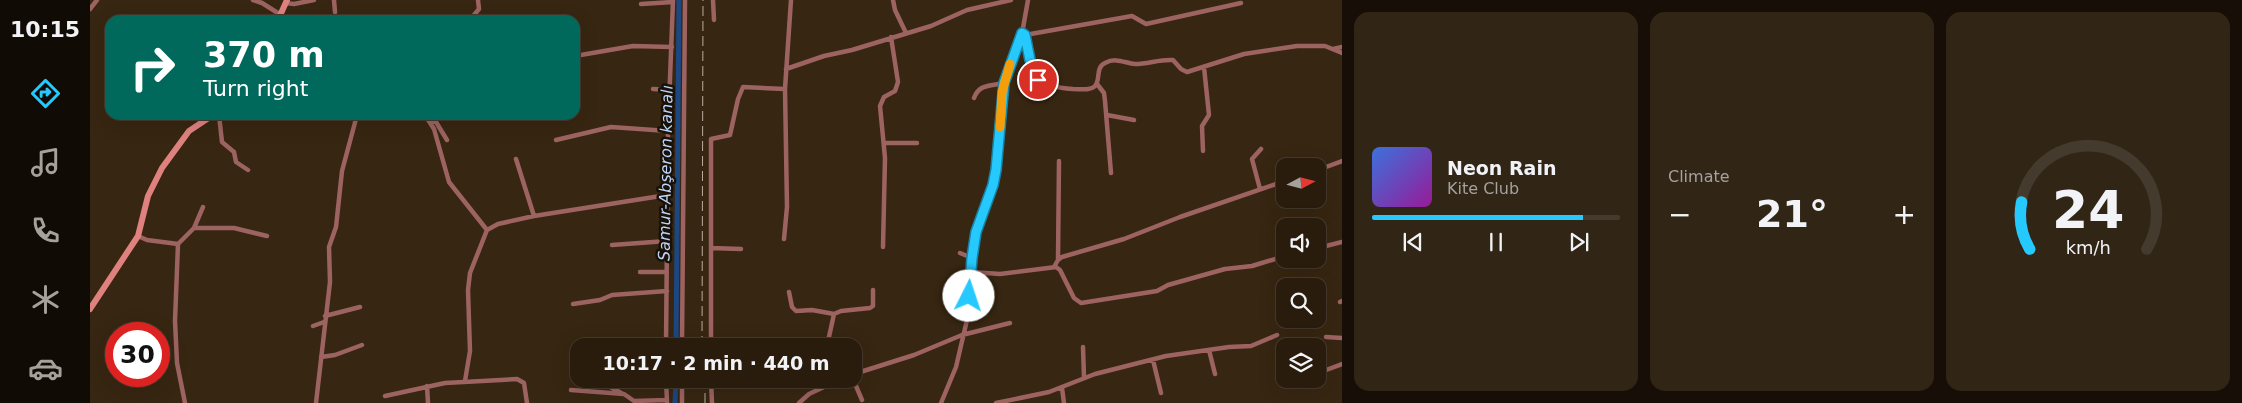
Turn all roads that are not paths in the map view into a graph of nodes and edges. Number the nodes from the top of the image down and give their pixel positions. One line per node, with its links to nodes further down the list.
1 (97, 0): 16 (street)
2 (253, 0): 19 (street)
3 (314, 0): 12 (street)
4 (334, 0): 17 (street)
5 (478, 0): 18 (street)
6 (685, 0): 99 (street)
7 (713, 0): 21 (street)
8 (791, 0): 31 (street)
9 (893, 0): 22 (street)
10 (1011, 0): 22 (street)
11 (1028, 0): 23 (street)
12 (287, 1): 20 (street)
13 (673, 1): 15 (street); 25 (street)
14 (1241, 3): 23 (street)
15 (641, 4)
16 (90, 9)
17 (335, 12)
18 (474, 14)
19 (276, 15)
20 (281, 15)
21 (714, 20)
22 (906, 33): 24 (street)
23 (1024, 34): 32 (street); 33 (street)
24 (891, 37): 31 (street); 48 (street)
25 (672, 47): 29 (street); 36 (street)
26 (1342, 47): 27 (street)
27 (1334, 49): 28 (street); 30 (street)
28 (1342, 53)
29 (580, 55)
30 (1204, 67): 33 (street); 51 (street)
31 (786, 70): 34 (street)
32 (1004, 83): 37 (street); 77 (street)
33 (1097, 84): 38 (street)
34 (785, 88): 67 (street); 74 (street)
35 (653, 89): 36 (street)
36 (670, 90): 45 (street)
37 (974, 98)
38 (1107, 115): 44 (street); 57 (street)
39 (206, 120): 65 (street)
40 (220, 120): 56 (street)
41 (356, 120): 91 (street)
42 (429, 120): 64 (street)
43 (432, 120): 46 (street)
44 (1134, 120)
45 (668, 131): 47 (street); 60 (street)
46 (447, 140)
47 (556, 140)
48 (884, 143): 49 (street); 73 (street)
49 (917, 143)
50 (1261, 149): 59 (street)
51 (1203, 151)
52 (516, 159): 62 (street)
53 (1059, 161): 79 (street)
54 (1342, 161): 55 (street)
55 (1326, 167)
56 (248, 170)
57 (1111, 173)
58 (1276, 184): 59 (street)
59 (1260, 190): 79 (street)
60 (667, 195): 62 (street); 68 (street)
61 (203, 207): 63 (street)
62 (534, 216): 64 (street)
63 (194, 228): 66 (street); 70 (street)
64 (487, 230): 113 (street)
65 (138, 236): 70 (street); 89 (street)
66 (267, 236)
67 (784, 238)
68 (667, 241): 71 (street); 82 (street)
69 (1342, 242): 72 (street)
70 (178, 244): 129 (street)
71 (612, 245)
72 (1326, 246)
73 (883, 247)
74 (711, 248): 75 (street); 100 (street)
75 (740, 249)
76 (960, 253): 77 (street)
77 (972, 258): 83 (street)
78 (1276, 259): 80 (street)
79 (1058, 260): 80 (street)
80 (1054, 267): 83 (street)
81 (640, 272): 82 (street)
82 (667, 272): 85 (street)
83 (971, 272): 95 (street)
84 (873, 290): 90 (street)
85 (667, 291): 87 (street); 98 (street)
86 (789, 292): 90 (street)
87 (573, 304)
88 (360, 306): 91 (street)
89 (90, 309)
90 (834, 314): 101 (street)
91 (325, 316): 92 (street)
92 (324, 322): 94 (street); 106 (street)
93 (1010, 323): 95 (street)
94 (313, 326)
95 (962, 335): 110 (street); 135 (street)
96 (1277, 335): 105 (street)
97 (1326, 337): 102 (street)
98 (666, 338)
99 (682, 338)
100 (710, 338)
101 (829, 338)
102 (1342, 338)
103 (362, 345): 106 (street)
104 (1083, 347): 112 (street)
105 (1209, 350): 107 (street); 111 (street)
106 (321, 357): 127 (street)
107 (1153, 360): 112 (street); 123 (street)
108 (1342, 364): 109 (street)
109 (1326, 370)
110 (862, 371)
111 (1215, 374)
112 (1084, 378): 121 (street)
113 (465, 381): 114 (street); 131 (street)
114 (427, 386): 125 (street); 130 (street)
115 (613, 388): 124 (street)
116 (666, 388): 128 (street)
117 (682, 388): 132 (street)
118 (711, 388): 133 (street)
119 (818, 388): 134 (street)
120 (857, 388): 126 (street)
121 (1062, 388): 136 (street); 137 (street)
122 (571, 390): 124 (street)
123 (1161, 393)
124 (624, 394): 128 (street)
125 (385, 396)
126 (862, 400)
127 (314, 402)
128 (667, 402)
129 (186, 403)
130 (428, 403)
131 (527, 403)
132 (682, 403)
133 (712, 403)
134 (799, 403)
135 (941, 403)
136 (996, 403)
137 (1064, 403)

